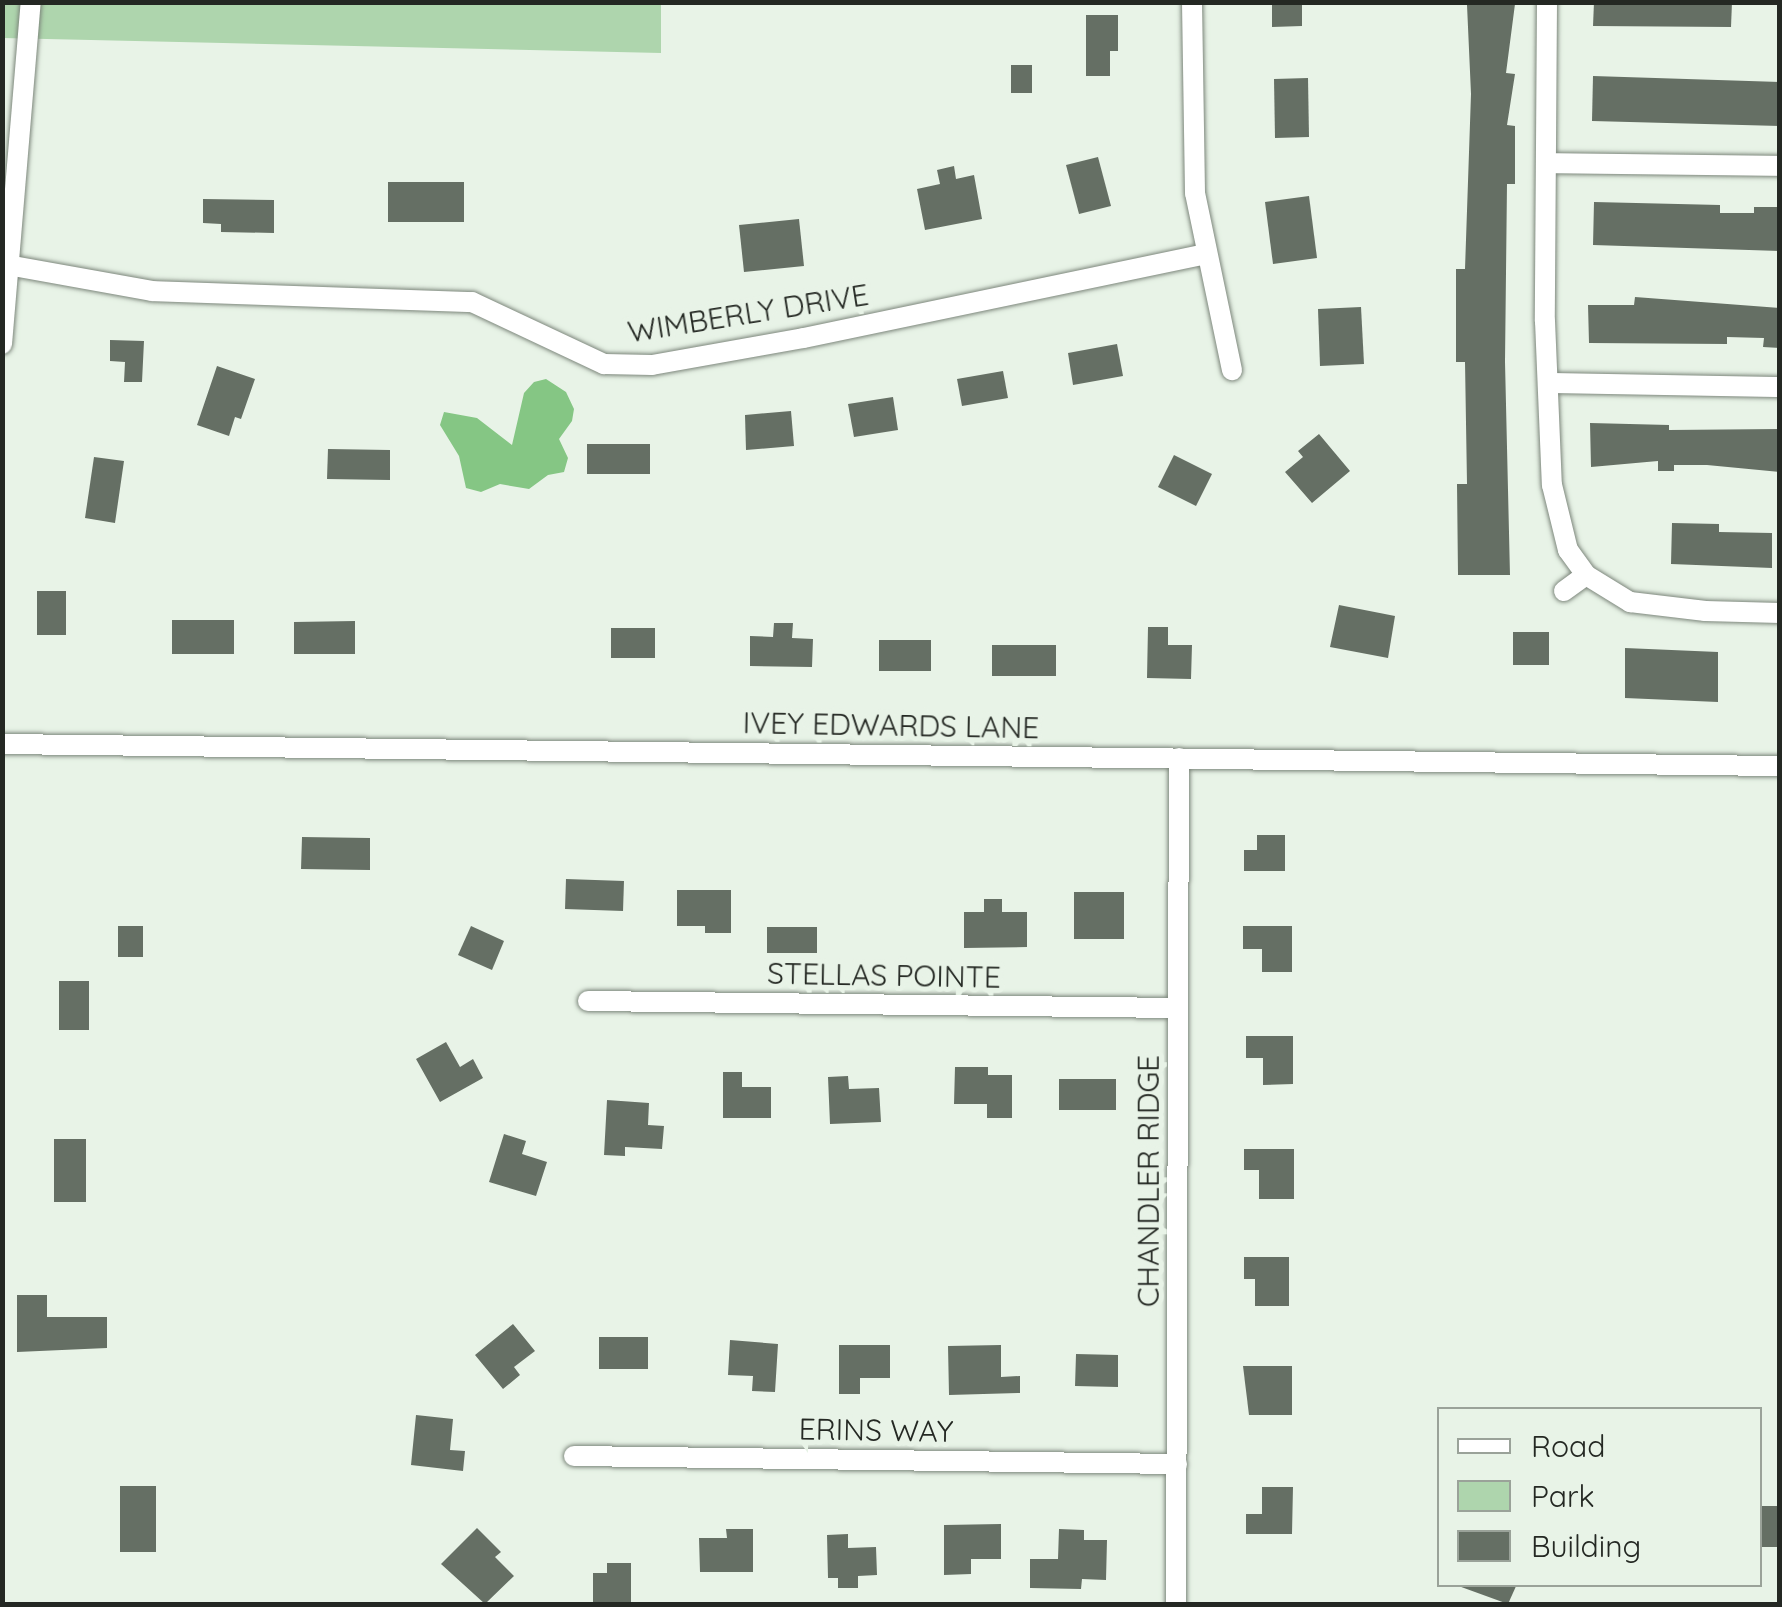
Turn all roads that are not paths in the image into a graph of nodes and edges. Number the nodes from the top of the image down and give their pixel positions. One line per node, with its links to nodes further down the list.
1 (32, 2): 7 (street)
2 (1192, 2): 6 (street)
3 (1547, 2): 4 (street)
4 (1546, 163): 5 (street); 10 (street)
5 (1780, 166)
6 (1204, 254): 7 (street, WIMBERLY DRIVE); 9 (street)
7 (7, 264): 8 (street)
8 (2, 344)
9 (1232, 370)
10 (1548, 382): 11 (street); 12 (street)
11 (1780, 388)
12 (1586, 575): 13 (street); 14 (street)
13 (1564, 591)
14 (1780, 613)
15 (2, 744): 16 (street, IVEY EDWARDS LANE)
16 (1179, 758): 17 (street, IVEY EDWARDS LANE); 19 (street, CHANDLER RIDGE)
17 (1780, 766)
18 (588, 1001): 19 (street, STELLAS POINTE)
19 (1178, 1008): 21 (street, CHANDLER RIDGE)
20 (574, 1456): 21 (street, ERINS WAY)
21 (1177, 1464): 22 (street, CHANDLER RIDGE)
22 (1176, 1604)

